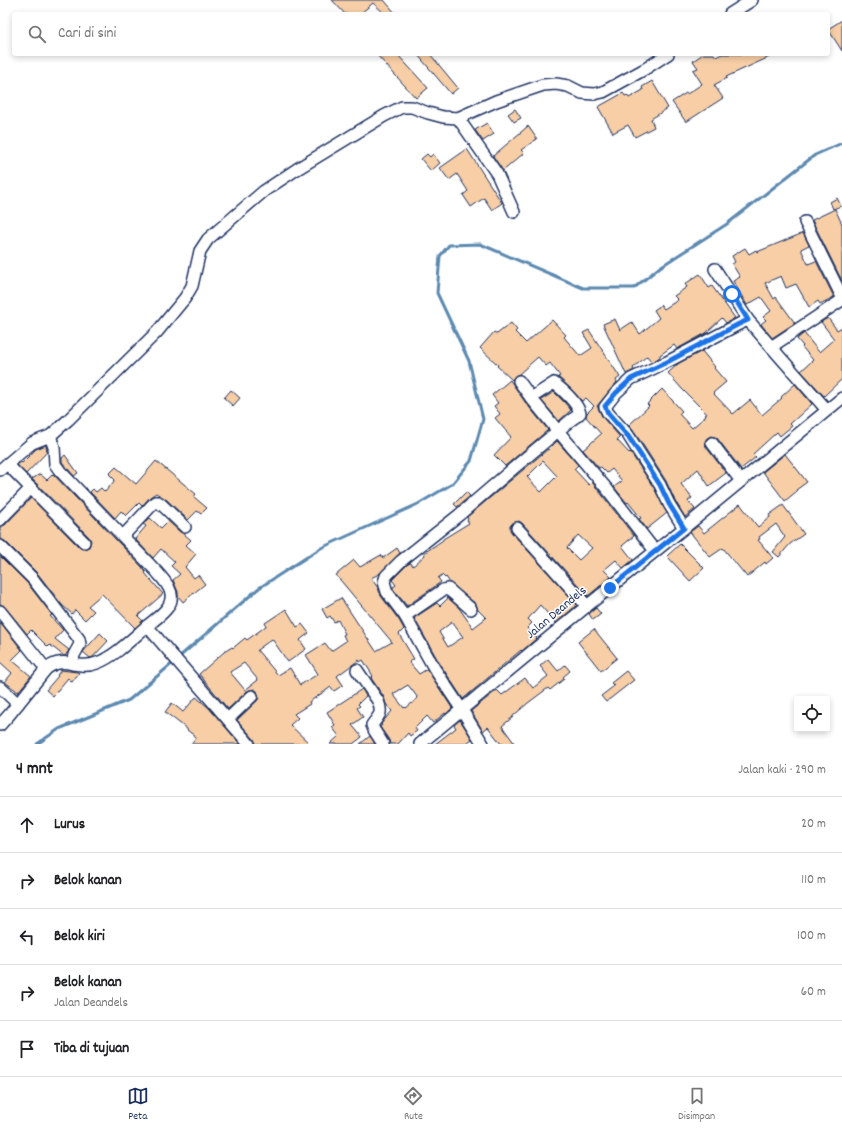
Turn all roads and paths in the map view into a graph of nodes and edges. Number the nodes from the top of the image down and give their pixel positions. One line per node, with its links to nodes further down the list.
1 (752, 0): 2 (street)
2 (733, 12)
3 (665, 56): 4 (street)
4 (458, 118): 5 (street); 16 (street)
5 (514, 212)
6 (805, 222): 8 (street)
7 (715, 269): 9 (street)
8 (842, 299): 10 (street)
9 (748, 320): 10 (street); 24 (street)
10 (771, 347): 14 (street)
11 (519, 381): 12 (street)
12 (531, 398): 15 (street); 15 (street)
13 (842, 398): 14 (street, Jalan Deandels)
14 (827, 410): 19 (street, Jalan Deandels)
15 (558, 431): 28 (street); 32 (street)
16 (50, 436): 18 (street); 25 (street)
17 (712, 443): 19 (street)
18 (3, 467): 20 (street)
19 (741, 481): 24 (street, Jalan Deandels)
20 (31, 488): 21 (street); 26 (street)
21 (0, 520)
22 (185, 527): 25 (street)
23 (517, 528): 29 (street)
24 (684, 528): 28 (street, Jalan Deandels)
25 (123, 536): 33 (street)
26 (84, 542)
27 (0, 546): 34 (street)
28 (656, 551): 29 (street, Jalan Deandels)
29 (587, 606): 40 (street, Jalan Deandels)
30 (471, 609): 32 (street)
31 (0, 611): 35 (street)
32 (405, 616): 40 (street)
33 (147, 626): 34 (street); 41 (street)
34 (72, 664): 35 (street)
35 (46, 669): 39 (street)
36 (357, 670): 44 (street)
37 (0, 687): 39 (street)
38 (252, 696): 41 (street)
39 (18, 704): 42 (street)
40 (462, 710): 45 (street, Jalan Deandels); 46 (street)
41 (228, 719): 43 (street)
42 (0, 725)
43 (249, 744)
44 (383, 744)
45 (420, 744)
46 (483, 744)

